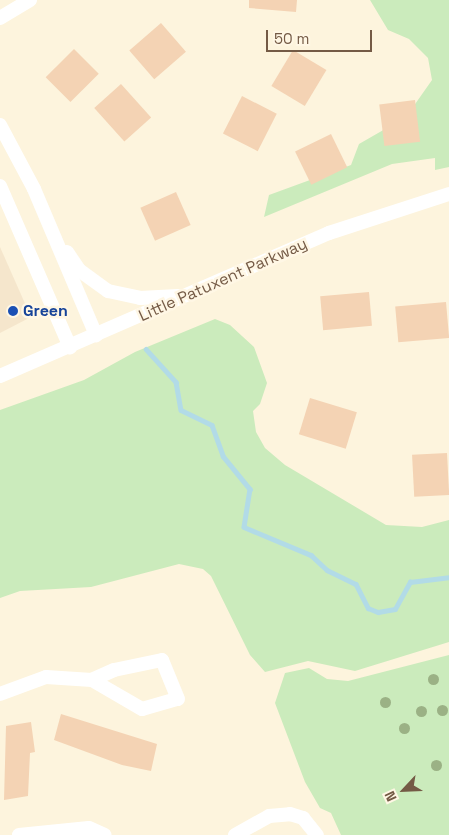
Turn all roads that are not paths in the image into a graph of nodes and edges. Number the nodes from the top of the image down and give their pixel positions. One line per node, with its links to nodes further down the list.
1 (30, 0): 2 (street)
2 (0, 18)
3 (0, 125): 6 (street)
4 (0, 186): 9 (street)
5 (449, 194): 7 (street, Little Patuxent Parkway)
6 (49, 224): 7 (street); 8 (street)
7 (186, 296): 8 (street, Little Patuxent Parkway)
8 (96, 336): 9 (street, Little Patuxent Parkway)
9 (70, 347): 10 (street, Little Patuxent Parkway)
10 (0, 376)
11 (92, 680): 11 (street); 12 (street)
12 (0, 694)
13 (19, 835): 14 (street)
14 (105, 835)
15 (236, 835): 16 (street)
16 (317, 835)

